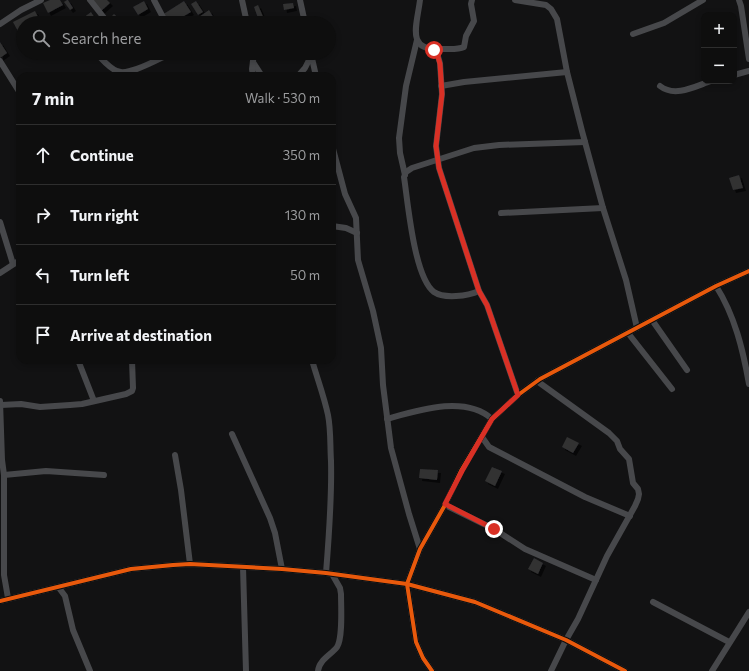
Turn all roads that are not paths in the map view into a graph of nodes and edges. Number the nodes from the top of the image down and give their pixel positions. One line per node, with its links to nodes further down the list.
1 (42, 0): 15 (street)
2 (90, 0): 11 (street)
3 (154, 0): 12 (street)
4 (242, 0): 13 (street)
5 (300, 0): 14 (street)
6 (420, 0): 17 (street)
7 (472, 0): 18 (street)
8 (515, 0): 33 (street)
9 (703, 0): 16 (street)
10 (739, 0): 19 (street)
11 (103, 16)
12 (162, 16)
13 (245, 16)
14 (303, 16)
15 (0, 24)
16 (633, 34)
17 (417, 40): 18 (street); 42 (street)
18 (434, 50): 36 (street)
19 (749, 59)
20 (103, 60): 27 (street)
21 (157, 60): 28 (street)
22 (308, 60): 31 (street)
23 (312, 60): 32 (street)
24 (0, 62): 38 (street)
25 (253, 62): 29 (street); 30 (street)
26 (749, 71): 34 (street)
27 (119, 72)
28 (119, 72)
29 (252, 72)
30 (259, 72)
31 (302, 72)
32 (315, 72)
33 (567, 72): 36 (street); 39 (street)
34 (737, 74)
35 (701, 84): 37 (street)
36 (441, 86): 40 (street)
37 (660, 86)
38 (16, 87)
39 (585, 142): 40 (street); 43 (street)
40 (438, 160): 42 (street); 53 (street)
41 (336, 166): 47 (street)
42 (405, 175): 53 (street)
43 (603, 208): 44 (street); 55 (street)
44 (501, 212)
45 (0, 222): 49 (street)
46 (336, 227): 47 (street)
47 (357, 233): 67 (street)
48 (16, 262): 49 (street)
49 (13, 264): 51 (street)
50 (749, 271): 52 (street)
51 (0, 273)
52 (716, 286): 54 (street); 62 (street)
53 (479, 291): 64 (street)
54 (652, 320): 55 (street); 60 (street)
55 (637, 328): 56 (street)
56 (628, 333): 61 (street); 63 (street)
57 (80, 364): 65 (street)
58 (132, 364): 65 (street)
59 (313, 364): 82 (street)
60 (687, 370)
61 (537, 381): 64 (street); 77 (street)
62 (749, 384)
63 (672, 389)
64 (518, 395): 68 (street)
65 (94, 401): 66 (street)
66 (0, 403): 74 (street)
67 (387, 419): 68 (street); 78 (street)
68 (492, 419): 70 (street)
69 (232, 434): 81 (street)
70 (482, 437): 71 (street); 72 (street)
71 (489, 447): 72 (street); 77 (street)
72 (475, 448): 76 (street)
73 (175, 455): 79 (street)
74 (4, 475): 75 (street); 86 (street)
75 (104, 475)
76 (445, 504): 78 (street); 83 (street)
77 (630, 516): 83 (street)
78 (420, 549): 84 (street)
79 (190, 564): 80 (street); 85 (street)
80 (243, 567): 81 (street); 93 (street)
81 (282, 569): 82 (street)
82 (329, 574): 84 (street); 94 (street)
83 (596, 580): 90 (street)
84 (407, 584): 90 (street); 95 (street)
85 (59, 588): 86 (street); 92 (street)
86 (8, 598): 87 (street)
87 (0, 601)
88 (653, 602): 91 (street)
89 (749, 612): 91 (street)
90 (566, 640): 96 (street); 97 (street)
91 (729, 642): 98 (street)
92 (90, 671)
93 (246, 671)
94 (318, 671)
95 (432, 671)
96 (551, 671)
97 (625, 671)
98 (712, 671)

